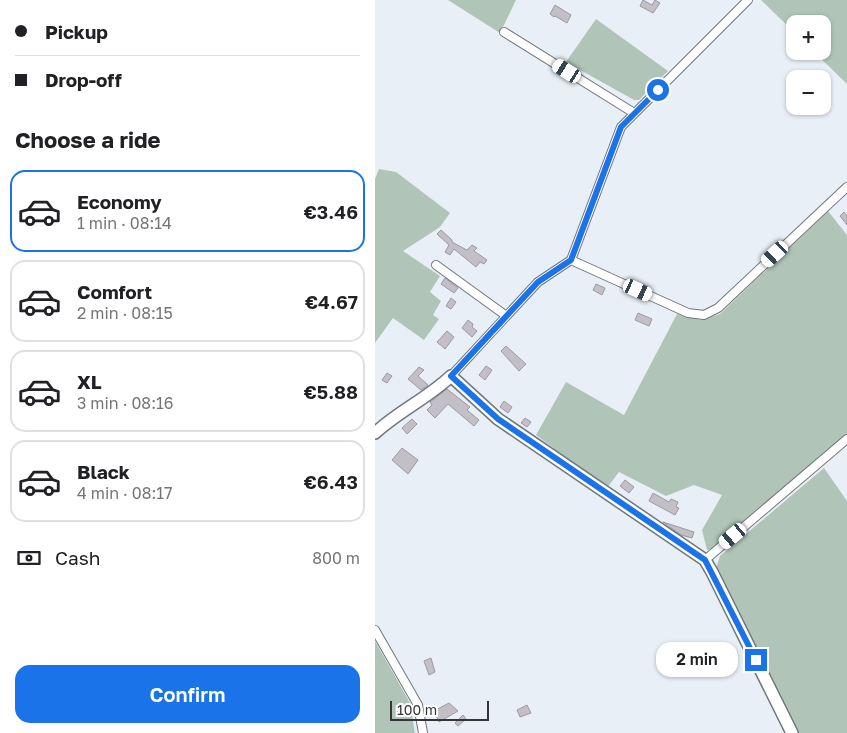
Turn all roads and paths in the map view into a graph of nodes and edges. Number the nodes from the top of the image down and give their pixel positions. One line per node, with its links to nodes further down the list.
1 (748, 0): 3 (street)
2 (504, 32): 3 (street)
3 (634, 113): 5 (street)
4 (847, 187): 5 (street)
5 (571, 260): 7 (street)
6 (436, 265): 7 (street)
7 (505, 315): 8 (street)
8 (451, 376): 9 (street); 11 (street)
9 (375, 433)
10 (847, 439): 11 (street)
11 (705, 560): 14 (street)
12 (375, 630): 13 (street)
13 (423, 733)
14 (792, 733)

